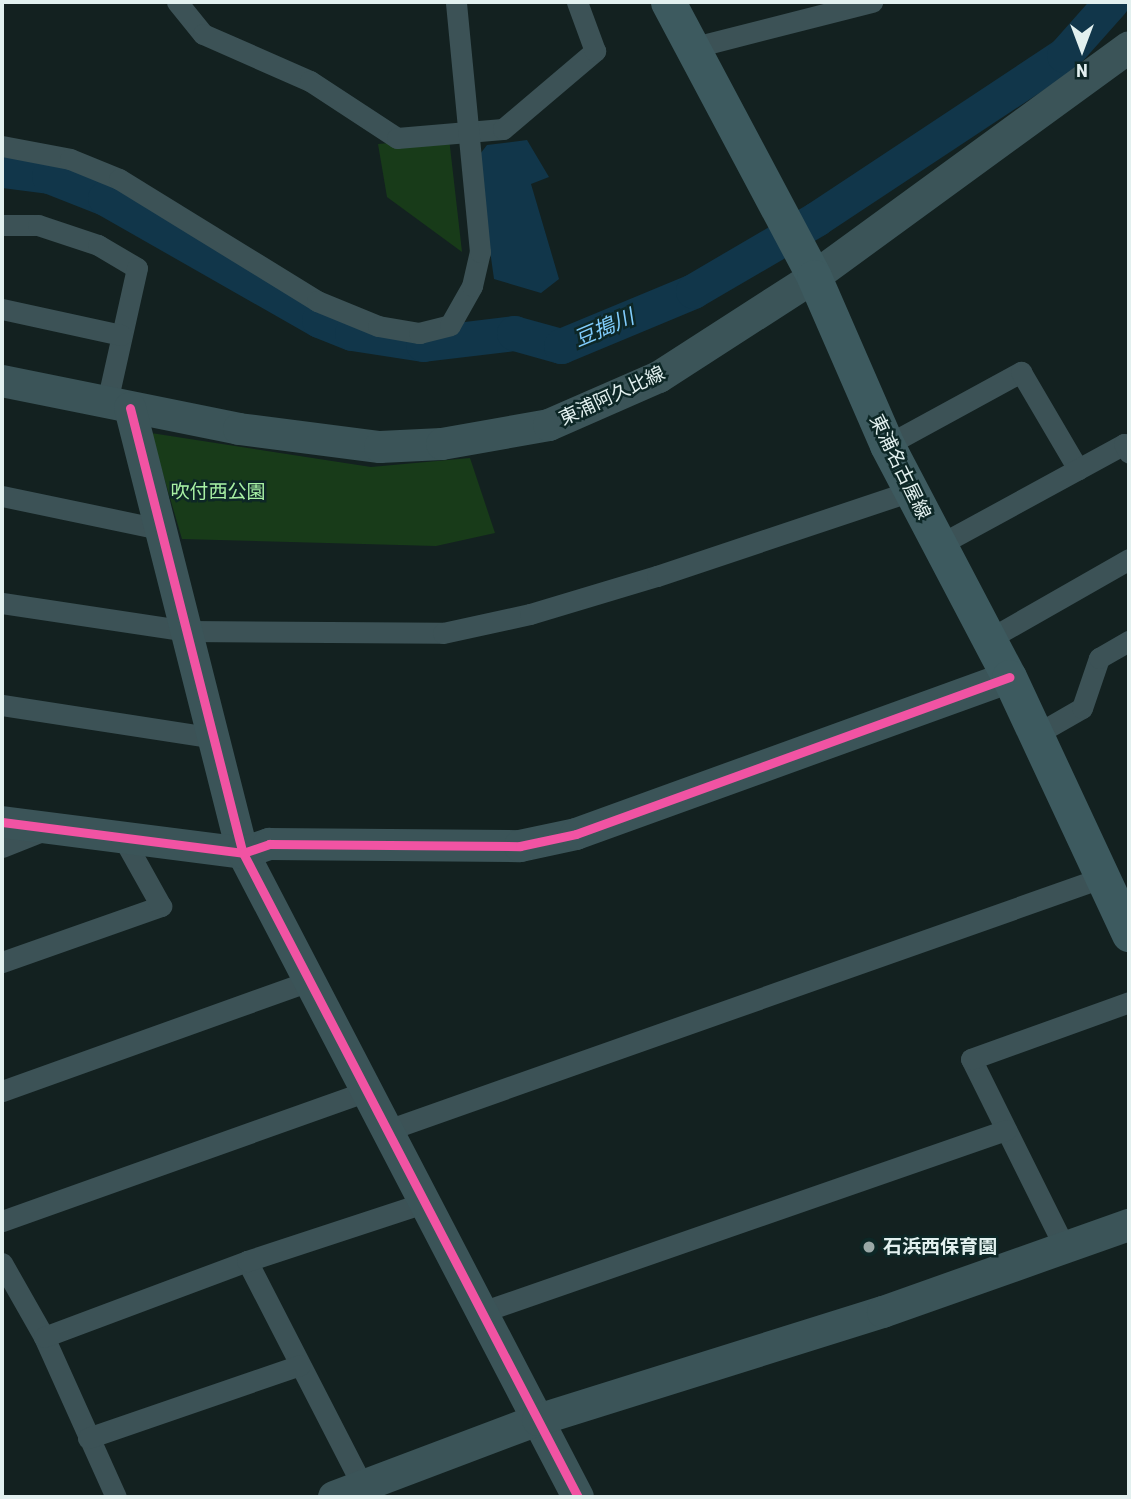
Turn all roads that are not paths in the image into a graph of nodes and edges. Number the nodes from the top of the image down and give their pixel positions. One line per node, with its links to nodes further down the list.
1 (177, 2): 9 (street)
2 (456, 2): 9 (street)
3 (577, 2): 9 (street)
4 (668, 2): 8 (main road, 東浦名古屋線)
5 (872, 2): 6 (street)
6 (843, 6): 8 (street)
7 (1129, 47): 12 (street, 東浦阿久比線)
8 (691, 48): 12 (main road, 東浦名古屋線)
9 (470, 131): 10 (street)
10 (2, 146)
11 (2, 225): 14 (street)
12 (814, 277): 16 (street, 東浦阿久比線); 17 (main road, 東浦名古屋線)
13 (2, 309): 14 (street)
14 (121, 334): 16 (street)
15 (2, 381): 16 (street, 東浦阿久比線)
16 (118, 405): 22 (street)
17 (887, 445): 19 (street); 20 (main road, 東浦名古屋線)
18 (1129, 453): 19 (street)
19 (1078, 469): 23 (street)
20 (911, 491): 23 (main road, 東浦名古屋線); 26 (street)
21 (2, 496): 22 (street)
22 (160, 528): 26 (street)
23 (939, 545): 27 (main road, 東浦名古屋線)
24 (1129, 559): 27 (street)
25 (2, 603): 26 (street)
26 (187, 631): 32 (street)
27 (989, 639): 29 (main road, 東浦名古屋線)
28 (1129, 641): 31 (street)
29 (1009, 677): 31 (main road, 東浦名古屋線); 37 (street)
30 (2, 705): 32 (street)
31 (1035, 735): 38 (main road, 東浦名古屋線)
32 (214, 738): 37 (street)
33 (2, 822): 34 (street)
34 (50, 828): 35 (street); 36 (street)
35 (124, 838): 37 (street); 40 (street)
36 (2, 847)
37 (243, 853): 41 (street)
38 (1101, 878): 39 (main road, 東浦名古屋線); 46 (street)
39 (1129, 933)
40 (2, 962)
41 (309, 981): 43 (street); 44 (street)
42 (1129, 1002): 45 (street)
43 (2, 1091)
44 (365, 1092): 46 (street); 48 (street)
45 (1006, 1130): 50 (street); 53 (street)
46 (385, 1131): 47 (street)
47 (423, 1203): 51 (street); 53 (street)
48 (2, 1221)
49 (1129, 1225): 50 (street)
50 (1065, 1248): 56 (street)
51 (247, 1261): 54 (street); 55 (street)
52 (2, 1264): 54 (street)
53 (479, 1313): 56 (street)
54 (44, 1337): 57 (street)
55 (300, 1364): 57 (street); 58 (street)
56 (538, 1420): 58 (street); 60 (street)
57 (88, 1438): 59 (street)
58 (348, 1492)
59 (116, 1497)
60 (579, 1497)

